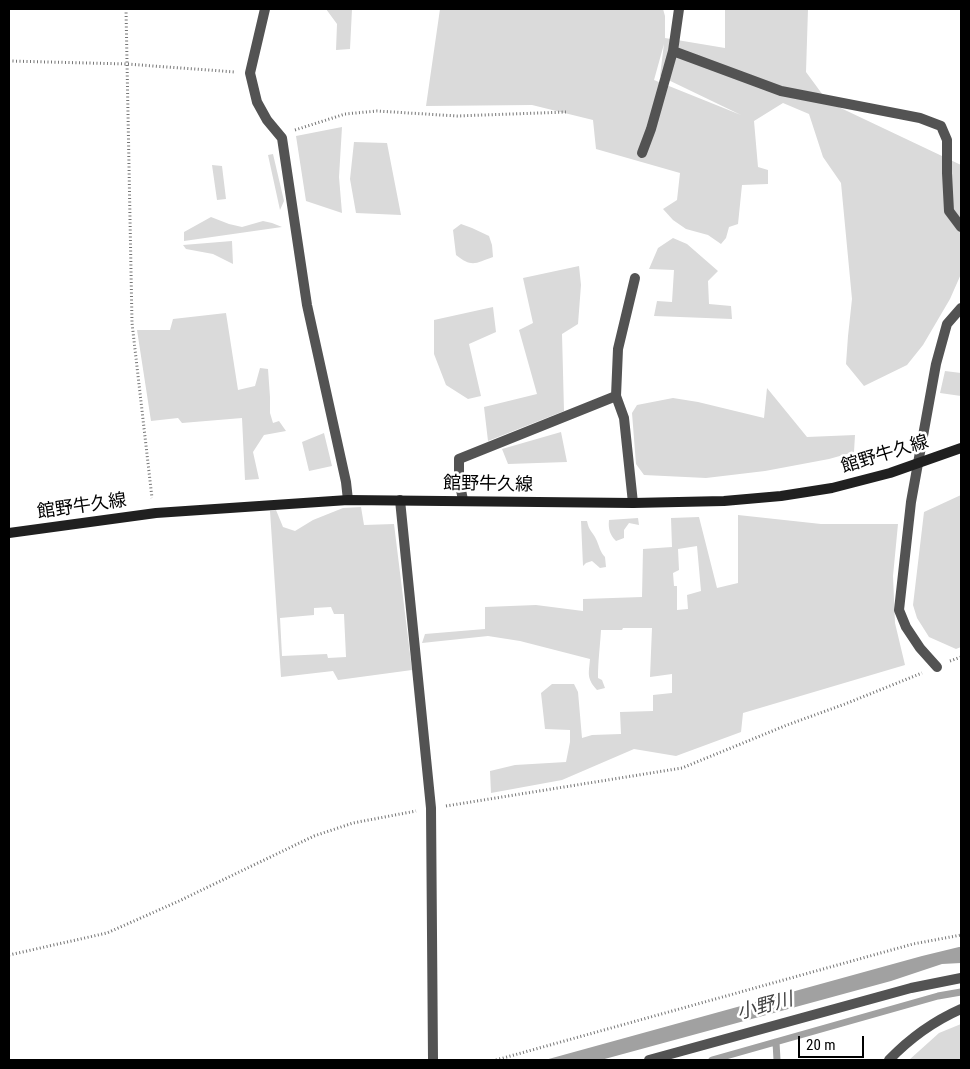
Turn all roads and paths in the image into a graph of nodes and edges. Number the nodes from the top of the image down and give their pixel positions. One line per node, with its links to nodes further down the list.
1 (126, 9): 6 (path)
2 (265, 9): 7 (street)
3 (679, 9): 4 (street)
4 (672, 51): 10 (street); 11 (street)
5 (9, 61): 6 (path)
6 (127, 64): 7 (path); 21 (path)
7 (250, 73): 9 (street)
8 (566, 112): 9 (path)
9 (281, 138): 17 (street)
10 (642, 153)
11 (961, 227)
12 (635, 278): 14 (street)
13 (961, 308): 16 (street)
14 (616, 396): 19 (street); 20 (street)
15 (961, 448): 16 (main road, 館野牛久線)
16 (918, 464): 20 (main road, 館野牛久線); 24 (street)
17 (348, 500): 18 (main road, 館野牛久線); 21 (main road, 館野牛久線)
18 (400, 500): 19 (main road, 館野牛久線); 25 (street)
19 (463, 500): 20 (main road, 館野牛久線)
20 (633, 503)
21 (156, 513): 22 (main road, 館野牛久線)
22 (9, 533)
23 (961, 656): 24 (path)
24 (937, 667): 25 (path)
25 (431, 808): 27 (path); 30 (street)
26 (961, 935): 31 (path)
27 (9, 955)
28 (961, 978): 32 (street)
29 (961, 1009): 33 (street)
30 (433, 1060)
31 (496, 1060)
32 (649, 1060)
33 (889, 1060)

